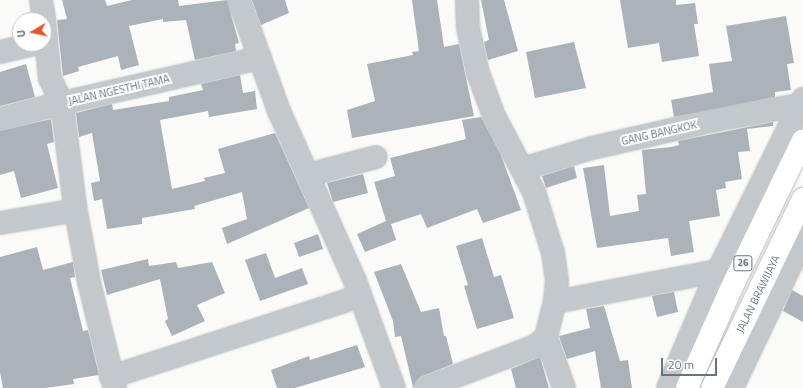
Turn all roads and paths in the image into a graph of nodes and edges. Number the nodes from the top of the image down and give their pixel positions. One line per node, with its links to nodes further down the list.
1 (41, 0): 4 (street)
2 (239, 0): 8 (street)
3 (467, 0): 14 (street)
4 (41, 12)
5 (12, 47): 6 (street)
6 (0, 52)
7 (45, 52): 9 (street)
8 (260, 58): 9 (street, JALAN NGESTHI TAMA); 15 (street)
9 (62, 104): 11 (street); 17 (street, JALAN NGESTHI TAMA)
10 (801, 104): 14 (street, GANG BANGKOK); 20 (street)
11 (0, 119)
12 (803, 140): 29 (highway, 26)
13 (376, 157): 15 (street)
14 (522, 168): 22 (street)
15 (308, 175): 21 (street)
16 (803, 199): 30 (highway, JALAN BRAWIJAYA / 26)
17 (75, 206): 18 (street); 24 (street, JALAN NGESTHI TAMA)
18 (0, 224)
19 (802, 241): 31 (street)
20 (718, 272): 22 (street); 28 (street)
21 (360, 296): 24 (street); 25 (street)
22 (555, 302): 23 (street)
23 (546, 337): 26 (street); 27 (street)
24 (113, 382)
25 (394, 388)
26 (425, 388)
27 (564, 388)
28 (668, 388)
29 (687, 388)
30 (712, 388)
31 (732, 388)

